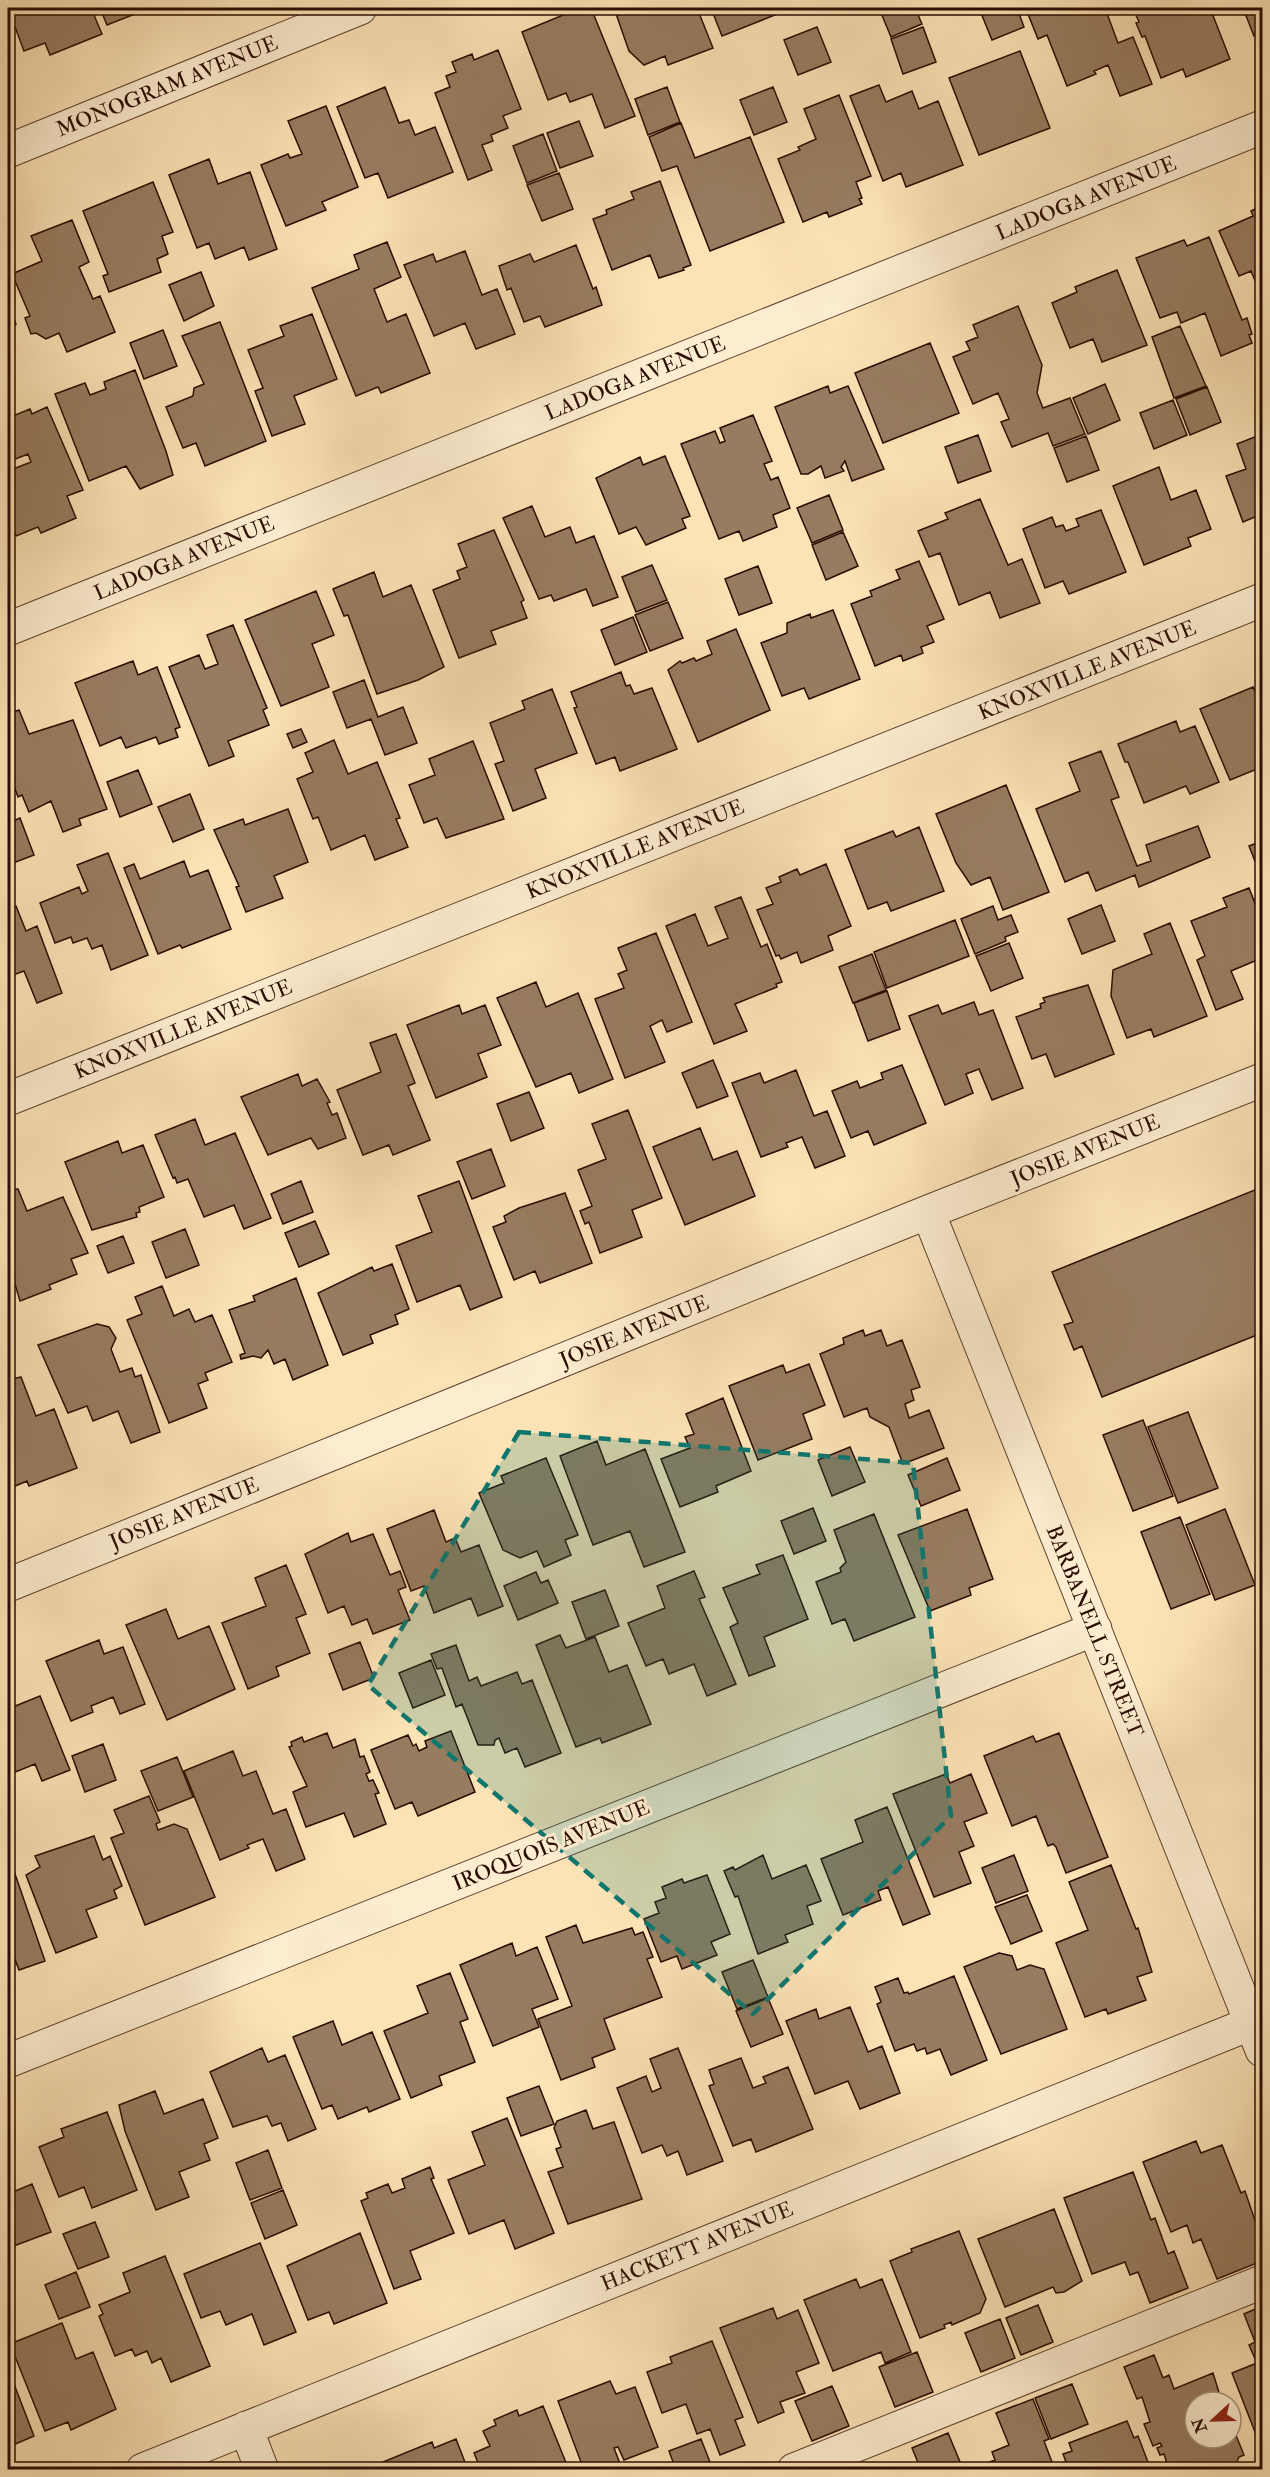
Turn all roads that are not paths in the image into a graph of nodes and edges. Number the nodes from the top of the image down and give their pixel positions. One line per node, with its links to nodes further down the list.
1 (360, 8): 3 (street, MONOGRAM AVENUE)
2 (1263, 127): 5 (street, LADOGA AVENUE)
3 (8, 151)
4 (1263, 600): 7 (street, KNOXVILLE AVENUE)
5 (8, 629)
6 (1263, 1080): 8 (street, JOSIE AVENUE)
7 (8, 1099)
8 (928, 1212): 9 (street, JOSIE AVENUE); 10 (street, BARBANELL STREET)
9 (8, 1585)
10 (1095, 1629): 11 (street, BARBANELL STREET); 12 (street, IROQUOIS AVENUE)
11 (1257, 2036): 14 (street, HACKETT AVENUE)
12 (8, 2061)
13 (1263, 2282): 17 (street)
14 (246, 2428): 15 (street, HACKETT AVENUE); 16 (street)
15 (143, 2469)
16 (262, 2469)
17 (795, 2469)

